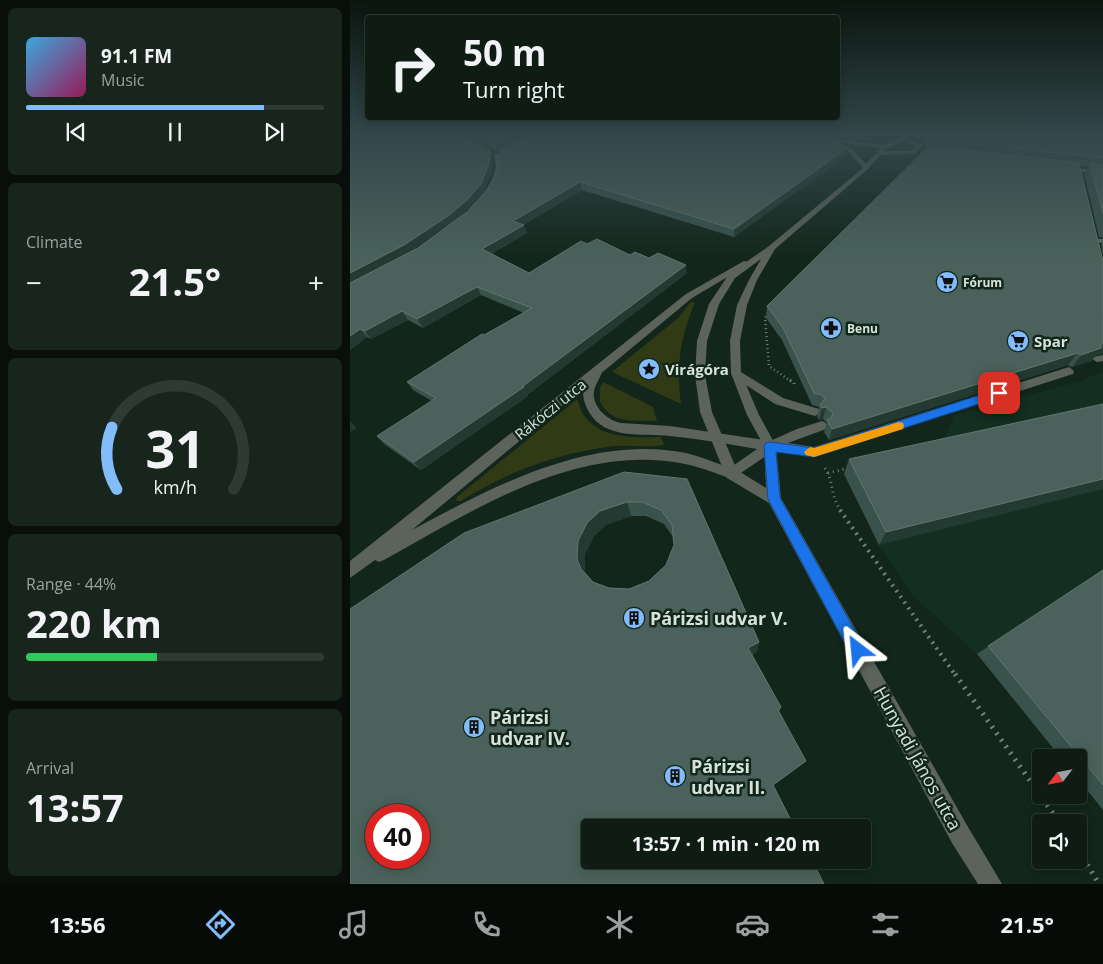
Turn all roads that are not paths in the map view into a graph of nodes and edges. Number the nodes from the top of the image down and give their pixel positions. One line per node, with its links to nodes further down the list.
1 (496, 177): 3 (street)
2 (855, 177): 6 (street, Rákóczi utca)
3 (490, 189)
4 (1092, 231): 5 (street)
5 (1103, 241)
6 (772, 248): 7 (street, Rákóczi utca); 8 (street, Rákóczi utca)
7 (753, 260): 10 (street, Rákóczi utca); 14 (street, Rákóczi utca)
8 (742, 306): 11 (street, Hunyadi János utca)
9 (1069, 371): 15 (street)
10 (597, 372): 14 (street); 18 (street, Rákóczi utca)
11 (736, 373): 12 (street); 15 (street, Hunyadi János utca)
12 (815, 412)
13 (822, 426): 15 (street)
14 (715, 438): 15 (street); 16 (street)
15 (770, 446): 16 (street); 17 (street, Hunyadi János utca)
16 (732, 474): 17 (street); 18 (street, Rákóczi utca)
17 (774, 499): 19 (street, Hunyadi János utca)
18 (351, 568)
19 (991, 884)

